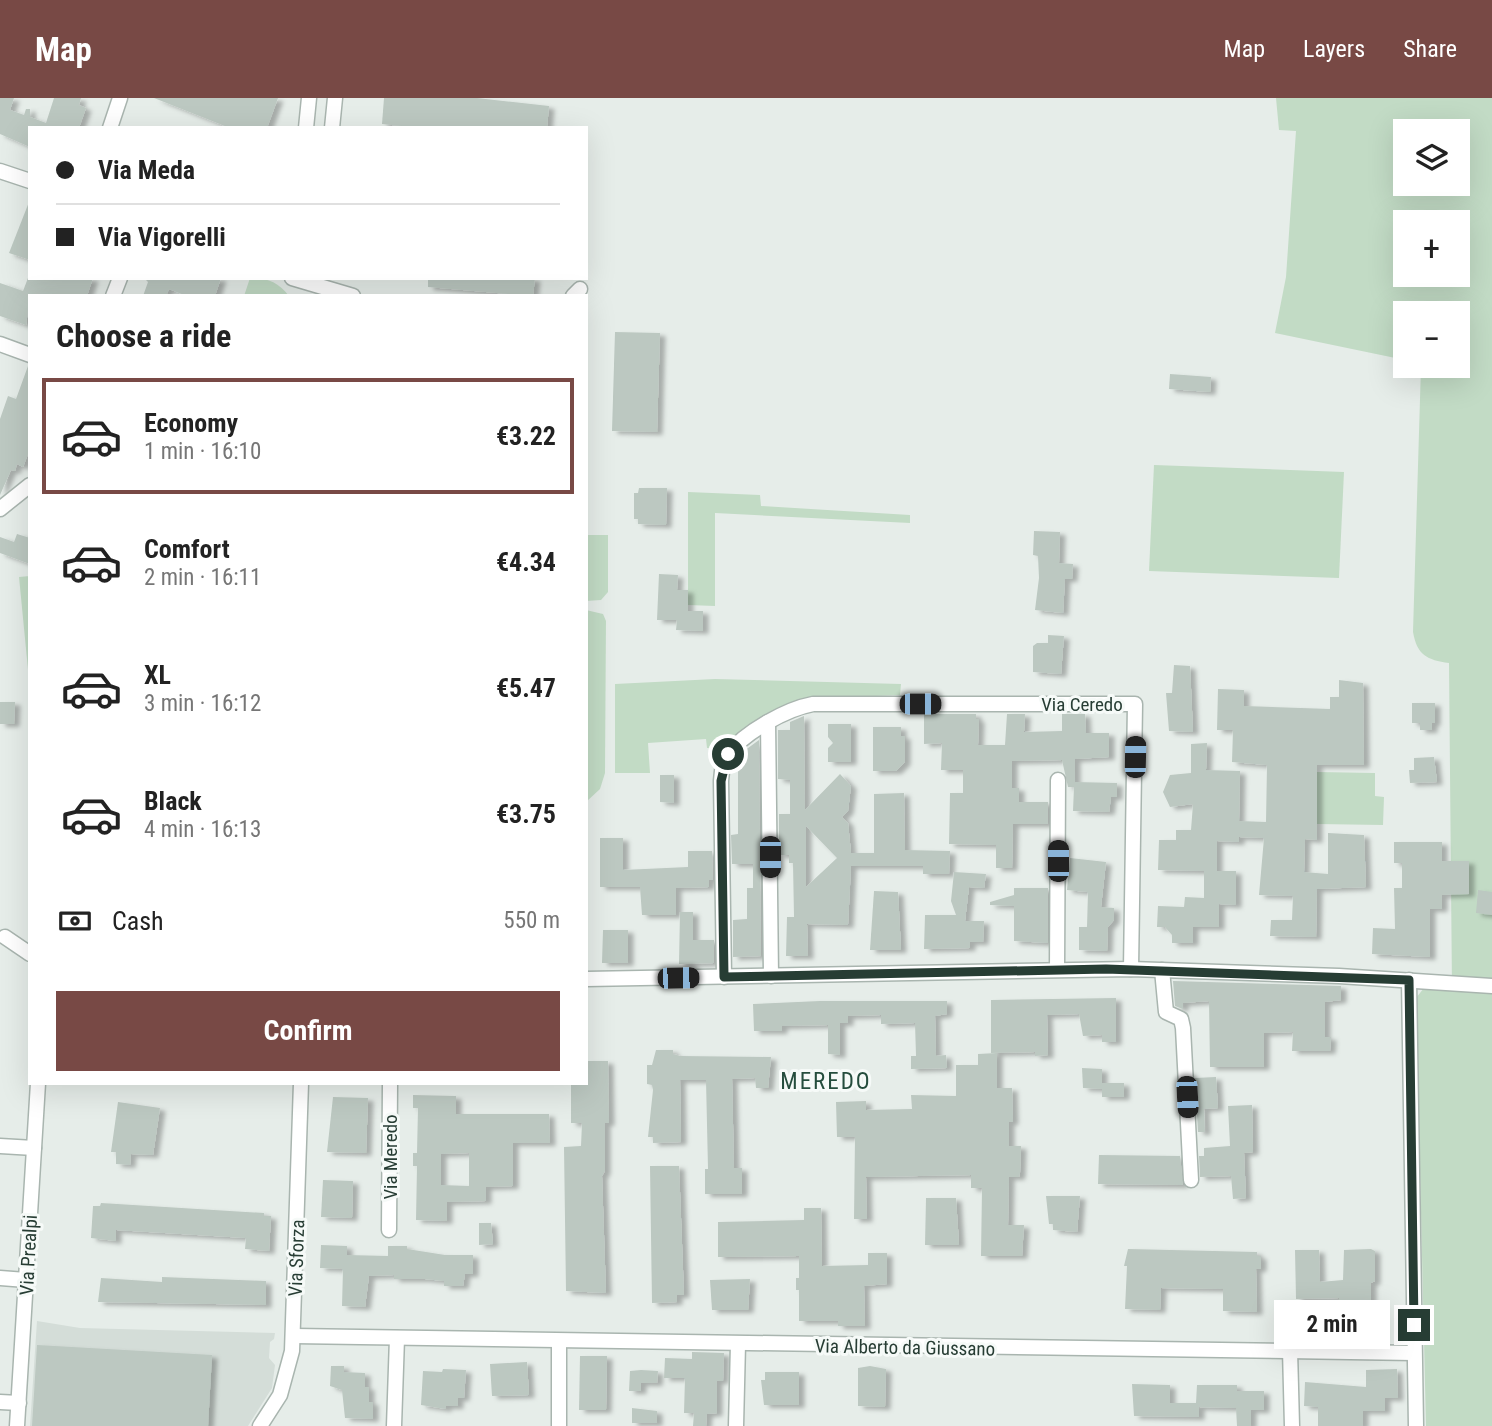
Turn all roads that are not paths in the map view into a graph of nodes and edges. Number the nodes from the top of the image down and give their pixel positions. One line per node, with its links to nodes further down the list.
1 (120, 98): 4 (street)
2 (309, 98): 5 (street)
3 (335, 98): 6 (street)
4 (111, 126)
5 (306, 126)
6 (332, 126)
7 (0, 171): 8 (street)
8 (28, 180)
9 (305, 284): 10 (street)
10 (345, 294)
11 (0, 344): 12 (street)
12 (28, 354)
13 (28, 487): 14 (street)
14 (0, 509)
15 (768, 722): 21 (street, Via Ceredo); 23 (street); 24 (street)
16 (1058, 780): 20 (street)
17 (3, 937): 18 (street); 19 (street)
18 (28, 939)
19 (28, 953)
20 (1057, 969): 21 (street); 23 (street)
21 (1131, 969): 22 (street)
22 (1162, 970): 26 (street); 33 (street)
23 (771, 976): 24 (street)
24 (724, 977): 25 (street)
25 (588, 979)
26 (1409, 980): 27 (street); 42 (street)
27 (1492, 986)
28 (38, 1085): 32 (street, Via Prealpi)
29 (301, 1085): 37 (street, Via Sforza)
30 (390, 1085): 34 (street, Via Meredo)
31 (0, 1146): 32 (street)
32 (34, 1148): 36 (street, Via Prealpi)
33 (1191, 1180)
34 (389, 1230)
35 (0, 1278): 36 (street)
36 (26, 1280): 44 (street, Via Prealpi)
37 (294, 1336): 38 (street, Via Alberto da Giussano); 46 (street, Via Sforza)
38 (397, 1338): 39 (street, Via Alberto da Giussano); 47 (street)
39 (559, 1341): 40 (street, Via Alberto da Giussano); 48 (street)
40 (738, 1344): 41 (street, Via Alberto da Giussano); 49 (street)
41 (1290, 1350): 42 (street, Via Alberto da Giussano); 50 (street)
42 (1414, 1353): 51 (street)
43 (0, 1402): 44 (street)
44 (19, 1403): 45 (street, Via Prealpi)
45 (18, 1426)
46 (260, 1426)
47 (394, 1426)
48 (559, 1426)
49 (736, 1426)
50 (1292, 1426)
51 (1416, 1426)

